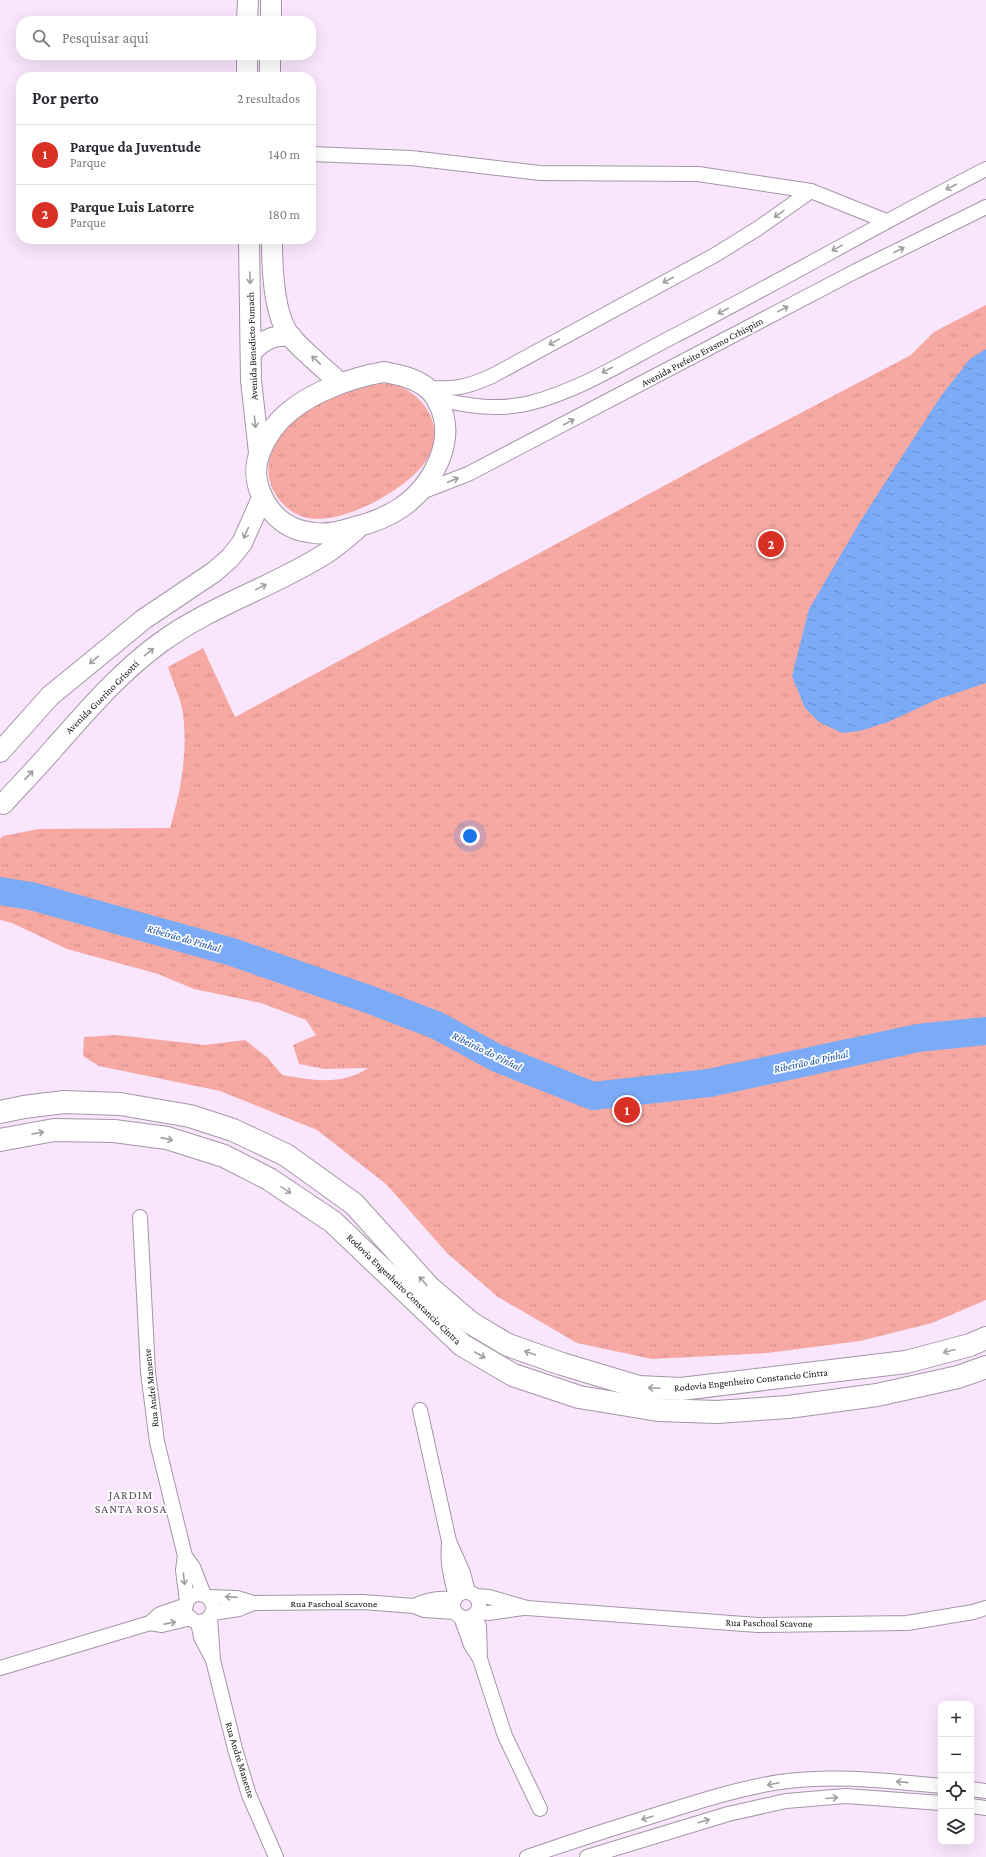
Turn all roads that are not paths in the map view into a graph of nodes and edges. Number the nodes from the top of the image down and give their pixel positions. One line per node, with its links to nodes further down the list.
1 (248, 0): 3 (main road)
2 (271, 0): 4 (main road)
3 (247, 16)
4 (270, 16)
5 (247, 60): 7 (main road)
6 (270, 60): 8 (main road)
7 (247, 72)
8 (270, 72)
9 (316, 154): 11 (street)
10 (986, 169): 13 (street, one-way to 13)
11 (811, 191): 13 (street); 19 (street, one-way to 19)
12 (986, 208): 21 (street, Avenida Prefeito Erasmo Crhispim, one-way to 12)
13 (886, 221): 19 (street, one-way to 19)
14 (249, 244): 17 (main road, Avenida Benedicto Fumach, one-way to 17)
15 (272, 244): 16 (main road)
16 (291, 336): 17 (main road); 18 (main road, one-way to 16)
17 (251, 353): 20 (main road, Avenida Benedicto Fumach, one-way to 20)
18 (340, 383): 19 (main road); 20 (main road)
19 (432, 394): 21 (main road)
20 (259, 453): 22 (main road)
21 (417, 494): 23 (main road)
22 (262, 498): 23 (main road); 24 (main road, one-way to 24)
23 (361, 526): 25 (main road, Avenida Guerino Grisotti, one-way to 23)
24 (0, 752)
25 (1, 804)
26 (0, 1112): 29 (highway, Rodovia Engenheiro Constancio Cintra, one-way to 26)
27 (0, 1140): 30 (highway, Rodovia Engenheiro Constancio Cintra, one-way to 30)
28 (140, 1217): 32 (street, Rua André Manente)
29 (986, 1338)
30 (986, 1367)
31 (420, 1410): 35 (street)
32 (186, 1556): 33 (street, Rua André Manente); 37 (street, Rua André Manente, one-way to 37)
33 (206, 1596): 34 (street, Rua Paschoal Scavone, one-way to 33); 37 (street); 37 (street, Rua André Manente)
34 (253, 1603): 35 (street, Rua Paschoal Scavone); 37 (street, Rua Paschoal Scavone)
35 (465, 1605): 36 (street, Rua Paschoal Scavone); 45 (street)
36 (986, 1608)
37 (197, 1613): 38 (street, Rua Paschoal Scavone); 47 (street, Rua André Manente)
38 (0, 1668)
39 (938, 1786): 46 (street, one-way to 46)
40 (974, 1789): 41 (street)
41 (986, 1791)
42 (938, 1803): 49 (street, one-way to 42)
43 (974, 1806): 44 (street)
44 (986, 1808)
45 (540, 1809)
46 (581, 1838): 48 (street); 49 (street)
47 (276, 1857)
48 (526, 1857)
49 (588, 1857)

